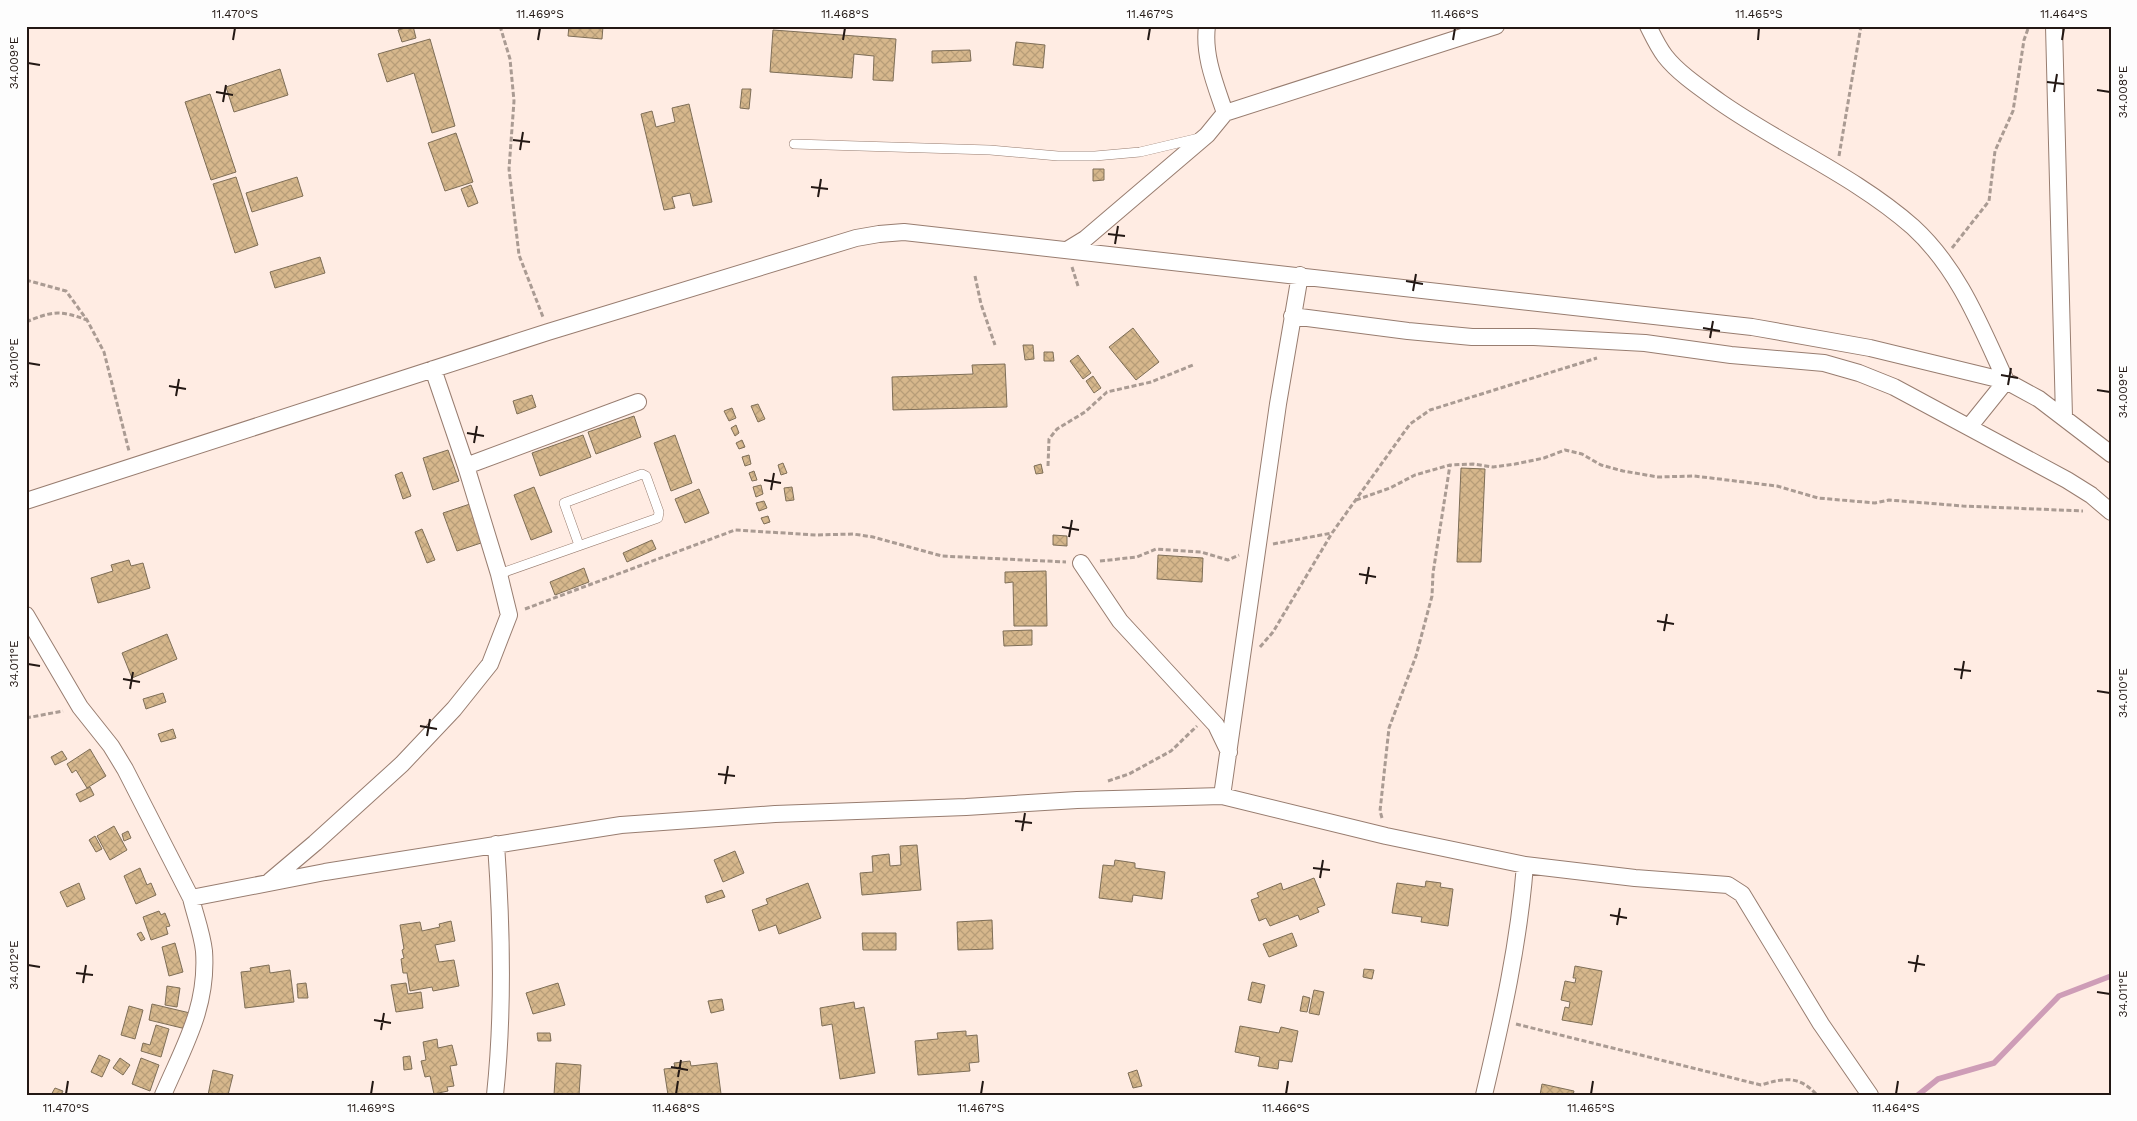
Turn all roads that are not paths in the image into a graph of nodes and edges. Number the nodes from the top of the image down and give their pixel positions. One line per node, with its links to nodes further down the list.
1 (1207, 26): 5 (street)
2 (1496, 26): 5 (street)
3 (1648, 26): 12 (street)
4 (2054, 26): 14 (street)
5 (1225, 113): 6 (street)
6 (1208, 136): 7 (lane); 8 (street)
7 (794, 144)
8 (1068, 250): 9 (street); 11 (street)
9 (1300, 275): 10 (street); 12 (street)
10 (1292, 316): 15 (street); 24 (street)
11 (432, 369): 17 (street); 18 (street)
12 (2006, 381): 14 (street); 15 (street)
13 (638, 402): 17 (street)
14 (2064, 417): 16 (street)
15 (1969, 427): 19 (street)
16 (2111, 454)
17 (466, 466): 22 (street)
18 (26, 501)
19 (2111, 512)
20 (579, 545): 20 (lane); 22 (lane)
21 (1081, 563): 24 (street)
22 (499, 574): 28 (street)
23 (26, 615): 29 (street)
24 (1229, 752): 25 (street)
25 (1222, 796): 26 (street); 27 (street)
26 (496, 844): 28 (street); 31 (street)
27 (1525, 865): 32 (street); 33 (street)
28 (269, 882): 29 (street)
29 (191, 898): 30 (street)
30 (163, 1095)
31 (495, 1095)
32 (1484, 1095)
33 (1870, 1095)

